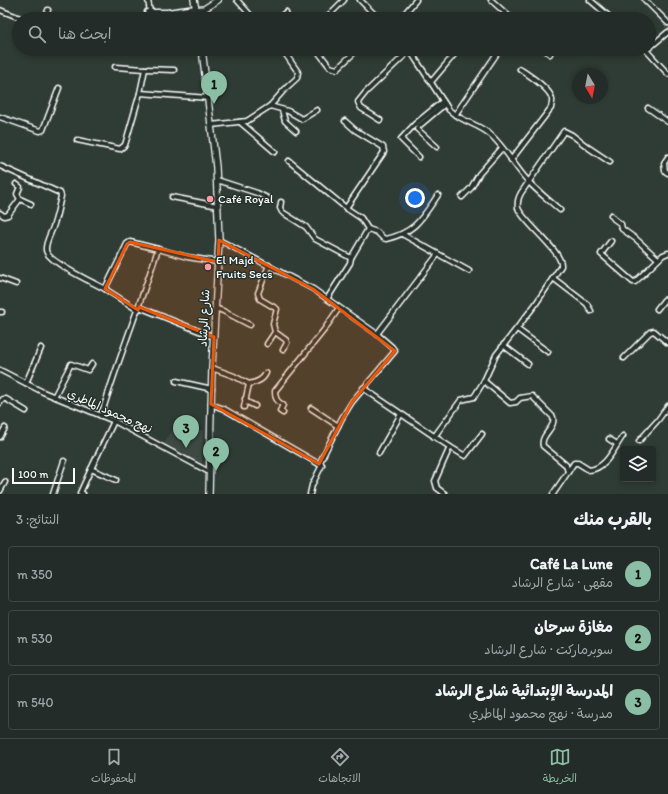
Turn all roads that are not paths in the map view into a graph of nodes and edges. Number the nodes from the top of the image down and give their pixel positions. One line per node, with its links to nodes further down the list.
1 (148, 0): 12 (street)
2 (194, 0): 12 (street)
3 (218, 0): 12 (street)
4 (237, 0): 13 (street)
5 (344, 0): 14 (street)
6 (360, 0): 15 (street)
7 (416, 0): 16 (street)
8 (491, 0): 17 (street)
9 (590, 0): 18 (street)
10 (645, 0): 20 (street)
11 (0, 10): 19 (street)
12 (196, 10)
13 (248, 12)
14 (332, 12)
15 (372, 12)
16 (406, 12)
17 (504, 12)
18 (604, 12)
19 (12, 15)
20 (668, 23)
21 (668, 32): 22 (street)
22 (656, 42)
23 (203, 56): 40 (street, شارع الرشاد)
24 (287, 56): 42 (street)
25 (321, 56): 26 (street)
26 (351, 56)
27 (403, 56): 48 (street)
28 (413, 56): 37 (street)
29 (453, 56): 37 (street)
30 (495, 56): 46 (street)
31 (653, 56): 36 (street)
32 (115, 67): 33 (street)
33 (145, 69): 35 (street); 39 (street)
34 (520, 69): 60 (street)
35 (174, 70)
36 (668, 74)
37 (431, 82): 41 (street)
38 (59, 88): 47 (street)
39 (140, 93): 40 (street); 54 (street)
40 (208, 98): 52 (street, شارع الرشاد)
41 (444, 102): 46 (street); 55 (street); 58 (street)
42 (270, 106): 44 (street); 50 (street)
43 (648, 108): 51 (street)
44 (282, 110): 45 (street); 53 (street)
45 (317, 110)
46 (455, 115): 56 (street)
47 (0, 117)
48 (380, 120)
49 (345, 121): 76 (street)
50 (240, 122): 52 (street); 57 (street)
51 (668, 122)
52 (212, 125): 65 (street, شارع الرشاد)
53 (296, 131)
54 (77, 140)
55 (437, 147)
56 (502, 148): 60 (street); 70 (street)
57 (275, 152)
58 (419, 157)
59 (668, 157): 64 (street)
60 (511, 160): 66 (street)
61 (289, 162): 76 (street)
62 (610, 162): 66 (street)
63 (0, 166): 95 (street)
64 (668, 173)
65 (216, 180): 72 (street); 75 (street, شارع الرشاد)
66 (528, 182): 77 (street); 93 (street)
67 (16, 184): 71 (street)
68 (438, 195): 81 (street)
69 (172, 197): 75 (street)
70 (462, 197)
71 (20, 199): 74 (street); 78 (street)
72 (269, 199)
73 (281, 202): 87 (street)
74 (31, 204)
75 (218, 206): 82 (street, شارع الرشاد)
76 (346, 208): 80 (street)
77 (560, 210)
78 (0, 213)
79 (611, 215): 88 (street)
80 (368, 229): 81 (street); 87 (street)
81 (402, 234): 86 (street)
82 (218, 240): 89 (street, شارع الرشاد); 90 (street)
83 (611, 241): 88 (street)
84 (158, 249): 89 (street); 95 (street); 100 (street)
85 (668, 253): 88 (street)
86 (438, 254): 91 (street); 106 (street)
87 (351, 258): 96 (street)
88 (658, 259)
89 (218, 262): 98 (street, شارع الرشاد)
90 (270, 265): 96 (street); 105 (street)
91 (469, 271)
92 (0, 278): 94 (street)
93 (553, 278): 102 (street); 104 (street)
94 (16, 284)
95 (105, 289): 100 (street)
96 (327, 299): 99 (street)
97 (668, 299): 101 (street)
98 (215, 308): 103 (street); 107 (street, شارع الرشاد)
99 (339, 308): 106 (street); 135 (street)
100 (139, 309): 107 (street); 137 (street)
101 (657, 309)
102 (591, 311)
103 (250, 325)
104 (517, 329): 110 (street); 113 (street)
105 (275, 332): 109 (street); 112 (street)
106 (377, 334): 124 (street)
107 (214, 337): 117 (street, شارع الرشاد)
108 (668, 343): 114 (street)
109 (268, 344)
110 (503, 345): 116 (street); 121 (street)
111 (41, 348): 122 (street)
112 (283, 350)
113 (548, 352)
114 (624, 358)
115 (92, 364): 126 (street)
116 (528, 364)
117 (212, 368): 123 (street); 125 (street, شارع الرشاد)
118 (0, 370): 122 (street, نهج محمود الماطري)
119 (266, 373): 123 (street)
120 (176, 381): 125 (street)
121 (484, 381): 144 (street); 154 (street)
122 (26, 383): 126 (street, نهج محمود الماطري)
123 (249, 384): 127 (street)
124 (363, 388): 136 (street); 139 (street)
125 (212, 389): 129 (street, شارع الرشاد)
126 (54, 397): 137 (street, نهج محمود الماطري)
127 (245, 399): 130 (street); 132 (street)
128 (0, 403): 134 (street)
129 (211, 404): 151 (street); 153 (street, شارع الرشاد)
130 (255, 406)
131 (668, 406): 146 (street)
132 (244, 407)
133 (311, 408): 139 (street)
134 (26, 411)
135 (283, 413)
136 (401, 414): 144 (street); 149 (street)
137 (101, 416): 138 (street, نهج محمود الماطري)
138 (114, 421): 152 (street); 153 (street, نهج محمود الماطري)
139 (338, 426): 151 (street)
140 (5, 428): 143 (street)
141 (482, 434): 148 (street)
142 (623, 436): 147 (street)
143 (0, 437)
144 (434, 437): 148 (street)
145 (609, 439): 147 (street)
146 (639, 440)
147 (617, 444): 154 (street)
148 (450, 447): 162 (street)
149 (379, 453)
150 (64, 461): 158 (street)
151 (319, 464): 161 (street)
152 (91, 469): 155 (street); 159 (street)
153 (209, 472): 160 (street, شارع الرشاد)
154 (568, 472): 163 (street)
155 (116, 480)
156 (5, 482): 157 (street)
157 (0, 491)
158 (53, 494)
159 (83, 494)
160 (209, 494)
161 (310, 494)
162 (445, 494)
163 (553, 494)

